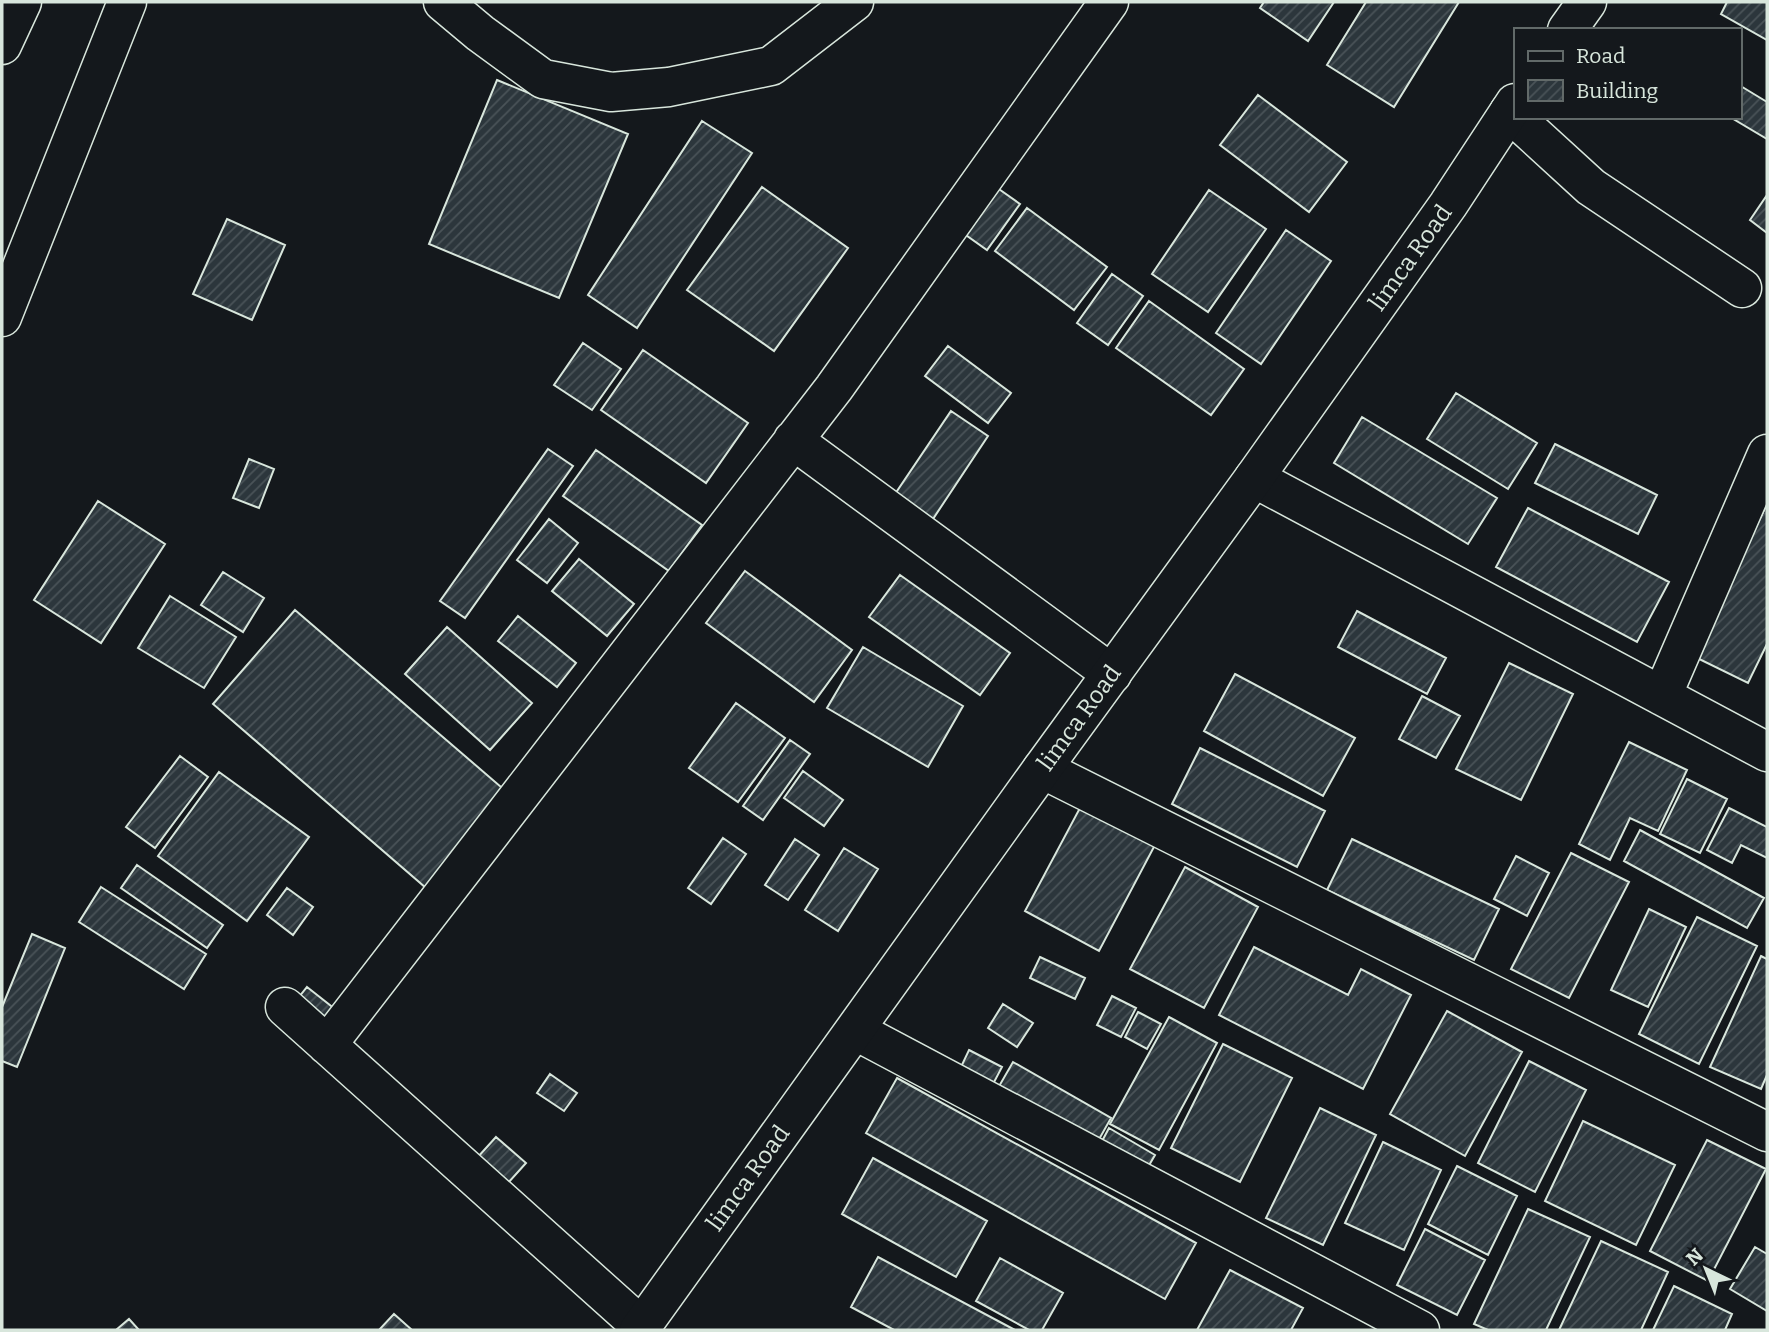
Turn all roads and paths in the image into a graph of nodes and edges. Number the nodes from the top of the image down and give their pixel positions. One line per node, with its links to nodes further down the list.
1 (22, 2): 8 (main road)
2 (127, 2): 12 (main road)
3 (443, 2): 4 (main road)
4 (854, 2)
5 (1109, 2): 13 (main road)
6 (1587, 2): 7 (main road)
7 (1568, 28)
8 (2, 46)
9 (1512, 107): 15 (main road, limca Road)
10 (1524, 119): 11 (main road)
11 (1742, 288)
12 (2, 317)
13 (793, 440): 16 (main road); 22 (main road)
14 (1767, 454): 17 (main road)
15 (1254, 478): 16 (main road, limca Road); 17 (main road)
16 (1112, 674): 19 (main road, limca Road)
17 (1662, 696): 18 (main road)
18 (1767, 752)
19 (1042, 769): 21 (main road, limca Road); 23 (main road)
20 (285, 1007): 22 (main road)
21 (856, 1031): 24 (main road, limca Road); 25 (main road)
22 (327, 1045): 24 (main road)
23 (1767, 1132)
24 (640, 1329)
25 (1420, 1330)

